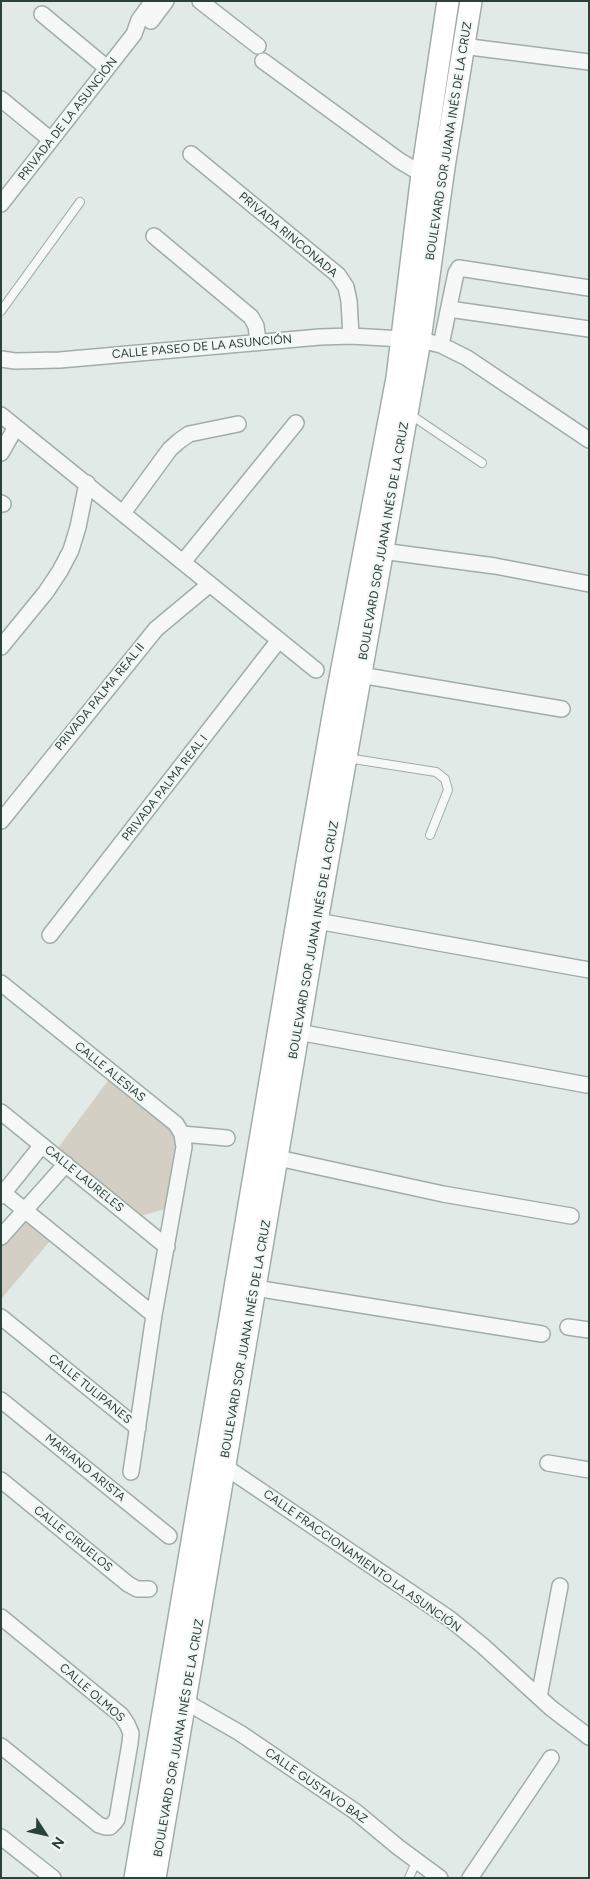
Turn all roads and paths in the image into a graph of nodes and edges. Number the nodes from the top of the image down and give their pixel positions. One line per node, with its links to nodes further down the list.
1 (153, 1): 7 (street, PRIVADA DE LA ASUNCIÓN)
2 (166, 1): 7 (street, PRIVADA DE LA ASUNCIÓN)
3 (200, 1): 8 (street)
4 (448, 1): 16 (main road, BOULEVARD SOR JUANA INÉS DE LA CRUZ)
5 (471, 1): 9 (main road, BOULEVARD SOR JUANA INÉS DE LA CRUZ)
6 (42, 14): 12 (street)
7 (134, 34): 12 (street, PRIVADA DE LA ASUNCIÓN)
8 (258, 46)
9 (462, 46): 11 (street); 25 (main road, BOULEVARD SOR JUANA INÉS DE LA CRUZ)
10 (263, 61): 16 (street)
11 (589, 62)
12 (107, 68): 14 (street, PRIVADA DE LA ASUNCIÓN)
13 (1, 99): 14 (street)
14 (51, 140): 18 (street, PRIVADA DE LA ASUNCIÓN)
15 (191, 154): 24 (street, PRIVADA RINCONADA)
16 (422, 174): 25 (main road, BOULEVARD SOR JUANA INÉS DE LA CRUZ)
17 (80, 202): 22 (lane)
18 (1, 204)
19 (154, 236): 26 (street)
20 (589, 288): 21 (street)
21 (449, 309): 23 (street); 27 (street)
22 (1, 311)
23 (589, 329)
24 (351, 336): 25 (street, CALLE PASEO DE LA ASUNCIÓN); 26 (street, CALLE PASEO DE LA ASUNCIÓN)
25 (411, 339): 27 (street, CALLE PASEO DE LA ASUNCIÓN); 29 (main road, BOULEVARD SOR JUANA INÉS DE LA CRUZ); 92 (main road, BOULEVARD SOR JUANA INÉS DE LA CRUZ)
26 (258, 342): 28 (street, CALLE PASEO DE LA ASUNCIÓN)
27 (441, 345): 34 (street, CALLE PASEO DE LA ASUNCIÓN)
28 (1, 359)
29 (407, 412): 36 (lane); 39 (main road, BOULEVARD SOR JUANA INÉS DE LA CRUZ)
30 (1, 415): 33 (street)
31 (296, 423): 40 (street)
32 (238, 424): 38 (street)
33 (16, 427): 35 (street); 37 (street)
34 (589, 440)
35 (1, 453)
36 (482, 463)
37 (87, 483): 38 (street); 44 (street)
38 (123, 513): 40 (street)
39 (382, 551): 42 (street); 46 (main road, BOULEVARD SOR JUANA INÉS DE LA CRUZ)
40 (183, 562): 41 (street)
41 (210, 584): 43 (street); 49 (street, PRIVADA PALMA REAL II)
42 (589, 584)
43 (279, 640): 45 (street); 52 (street, PRIVADA PALMA REAL I)
44 (1, 647)
45 (316, 670)
46 (360, 675): 47 (street); 48 (main road, BOULEVARD SOR JUANA INÉS DE LA CRUZ)
47 (562, 709)
48 (345, 758): 50 (lane); 51 (main road, BOULEVARD SOR JUANA INÉS DE LA CRUZ)
49 (1, 821)
50 (430, 835)
51 (317, 921): 53 (street); 55 (main road, BOULEVARD SOR JUANA INÉS DE LA CRUZ)
52 (50, 936)
53 (589, 970)
54 (1, 983): 58 (street, CALLE ALESIAS)
55 (298, 1032): 56 (street); 61 (main road, BOULEVARD SOR JUANA INÉS DE LA CRUZ)
56 (588, 1085)
57 (1, 1112): 60 (street, CALLE LAURELES)
58 (182, 1134): 59 (street); 66 (street, CALLE TULIPANES)
59 (227, 1138)
60 (42, 1145): 62 (street, CALLE LAURELES); 63 (street)
61 (278, 1158): 64 (street); 67 (main road, BOULEVARD SOR JUANA INÉS DE LA CRUZ)
62 (66, 1164): 63 (street); 66 (street, CALLE LAURELES)
63 (9, 1198): 65 (street); 68 (street)
64 (571, 1216)
65 (1, 1238)
66 (167, 1247): 68 (street, CALLE TULIPANES)
67 (255, 1288): 72 (street); 76 (main road, BOULEVARD SOR JUANA INÉS DE LA CRUZ)
68 (154, 1315): 74 (street, CALLE TULIPANES)
69 (1, 1317): 74 (street, CALLE TULIPANES)
70 (568, 1327): 71 (street)
71 (589, 1330)
72 (542, 1334)
73 (1, 1400): 80 (street, MARIANO ARISTA)
74 (138, 1428): 78 (street)
75 (548, 1463): 77 (street)
76 (224, 1466): 84 (street, CALLE FRACCIONAMIENTO LA ASUNCIÓN); 85 (main road, BOULEVARD SOR JUANA INÉS DE LA CRUZ)
77 (589, 1470)
78 (131, 1472)
79 (1, 1480): 82 (street, CALLE CIRUELOS)
80 (169, 1536)
81 (560, 1586): 84 (street)
82 (149, 1589)
83 (1, 1617): 87 (street, CALLE OLMOS)
84 (539, 1697): 86 (street, CALLE FRACCIONAMIENTO LA ASUNCIÓN)
85 (186, 1702): 90 (street, CALLE GUSTAVO BAZ); 93 (main road, BOULEVARD SOR JUANA INÉS DE LA CRUZ)
86 (589, 1737)
87 (1, 1746)
88 (551, 1758): 96 (street)
89 (1, 1837): 91 (street)
90 (416, 1862): 94 (lane); 95 (street, CALLE GUSTAVO BAZ)
91 (53, 1878)
92 (135, 1878)
93 (155, 1878)
94 (409, 1878)
95 (440, 1878)
96 (470, 1878)

